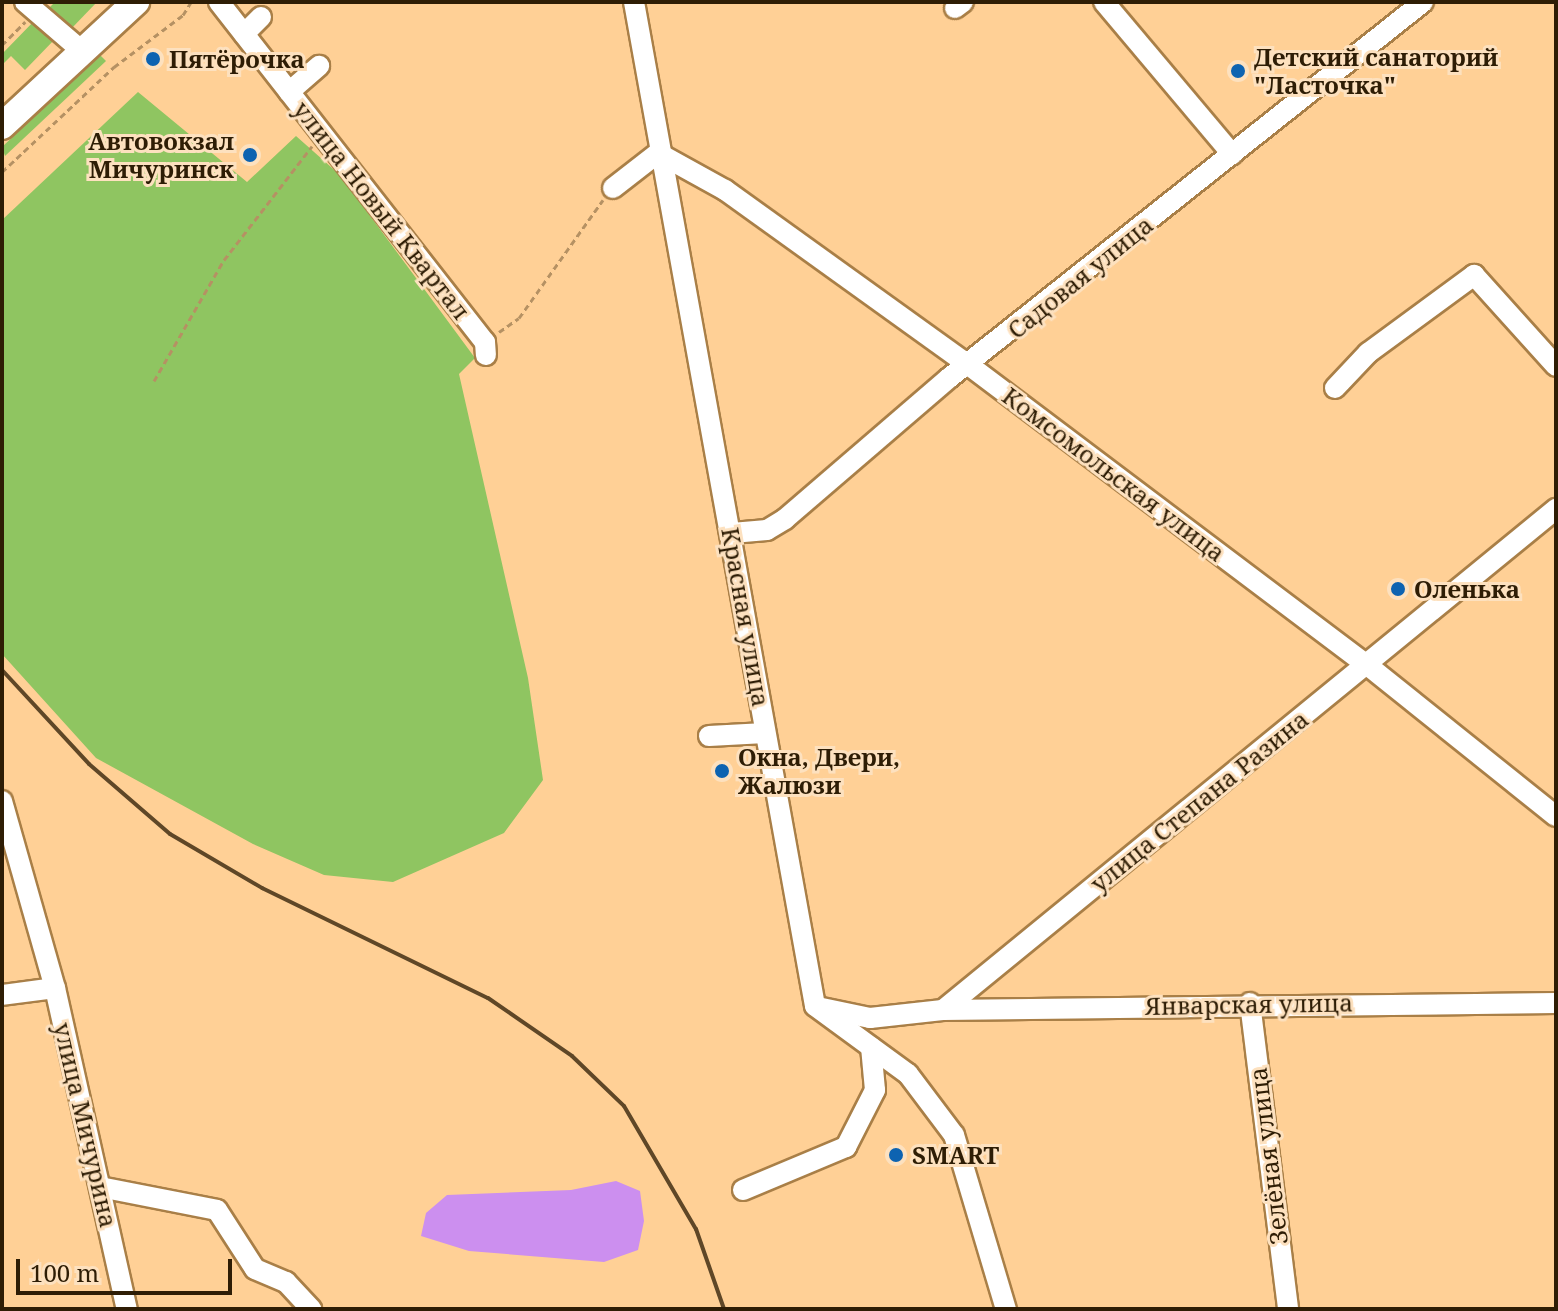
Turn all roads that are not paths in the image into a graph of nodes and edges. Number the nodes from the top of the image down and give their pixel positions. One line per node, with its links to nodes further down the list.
1 (25, 2): 9 (street)
2 (136, 2): 9 (main road)
3 (219, 2): 8 (street, улица Новый Квартал)
4 (634, 2): 13 (street, Красная улица)
5 (1104, 2): 14 (street)
6 (1423, 2): 14 (street, Садовая улица)
7 (261, 17): 8 (street)
8 (244, 34): 11 (street, улица Новый Квартал)
9 (82, 51): 12 (main road)
10 (319, 66): 11 (street)
11 (289, 92): 16 (street, улица Новый Квартал)
12 (2, 126)
13 (658, 153): 15 (street); 17 (street, Комсомольская улица); 21 (street, Красная улица)
14 (1232, 154): 17 (street, Садовая улица)
15 (613, 188)
16 (486, 349)
17 (970, 366): 21 (street, Садовая улица); 22 (street, Комсомольская улица)
18 (1556, 366): 19 (street)
19 (1335, 388)
20 (1556, 509): 22 (street, улица Степана Разина)
21 (732, 533): 23 (street, Красная улица)
22 (1366, 664): 26 (street, Комсомольская улица); 32 (street, улица Степана Разина)
23 (765, 733): 24 (street); 31 (street, Красная улица)
24 (709, 736)
25 (2, 801): 27 (street, улица Мичурина)
26 (1556, 816)
27 (55, 988): 28 (street, улица Мичурина); 34 (street, улица Мичурина)
28 (2, 995)
29 (1250, 1003): 30 (street, Январская улица); 32 (street, Январская улица); 39 (street, Зелёная улица)
30 (1556, 1003)
31 (807, 1008): 32 (street); 33 (street)
32 (943, 1010)
33 (871, 1047): 35 (street); 38 (street)
34 (100, 1187): 36 (street, улица Мичурина); 37 (street)
35 (743, 1190)
36 (127, 1309)
37 (311, 1309)
38 (1006, 1309)
39 (1288, 1309)

